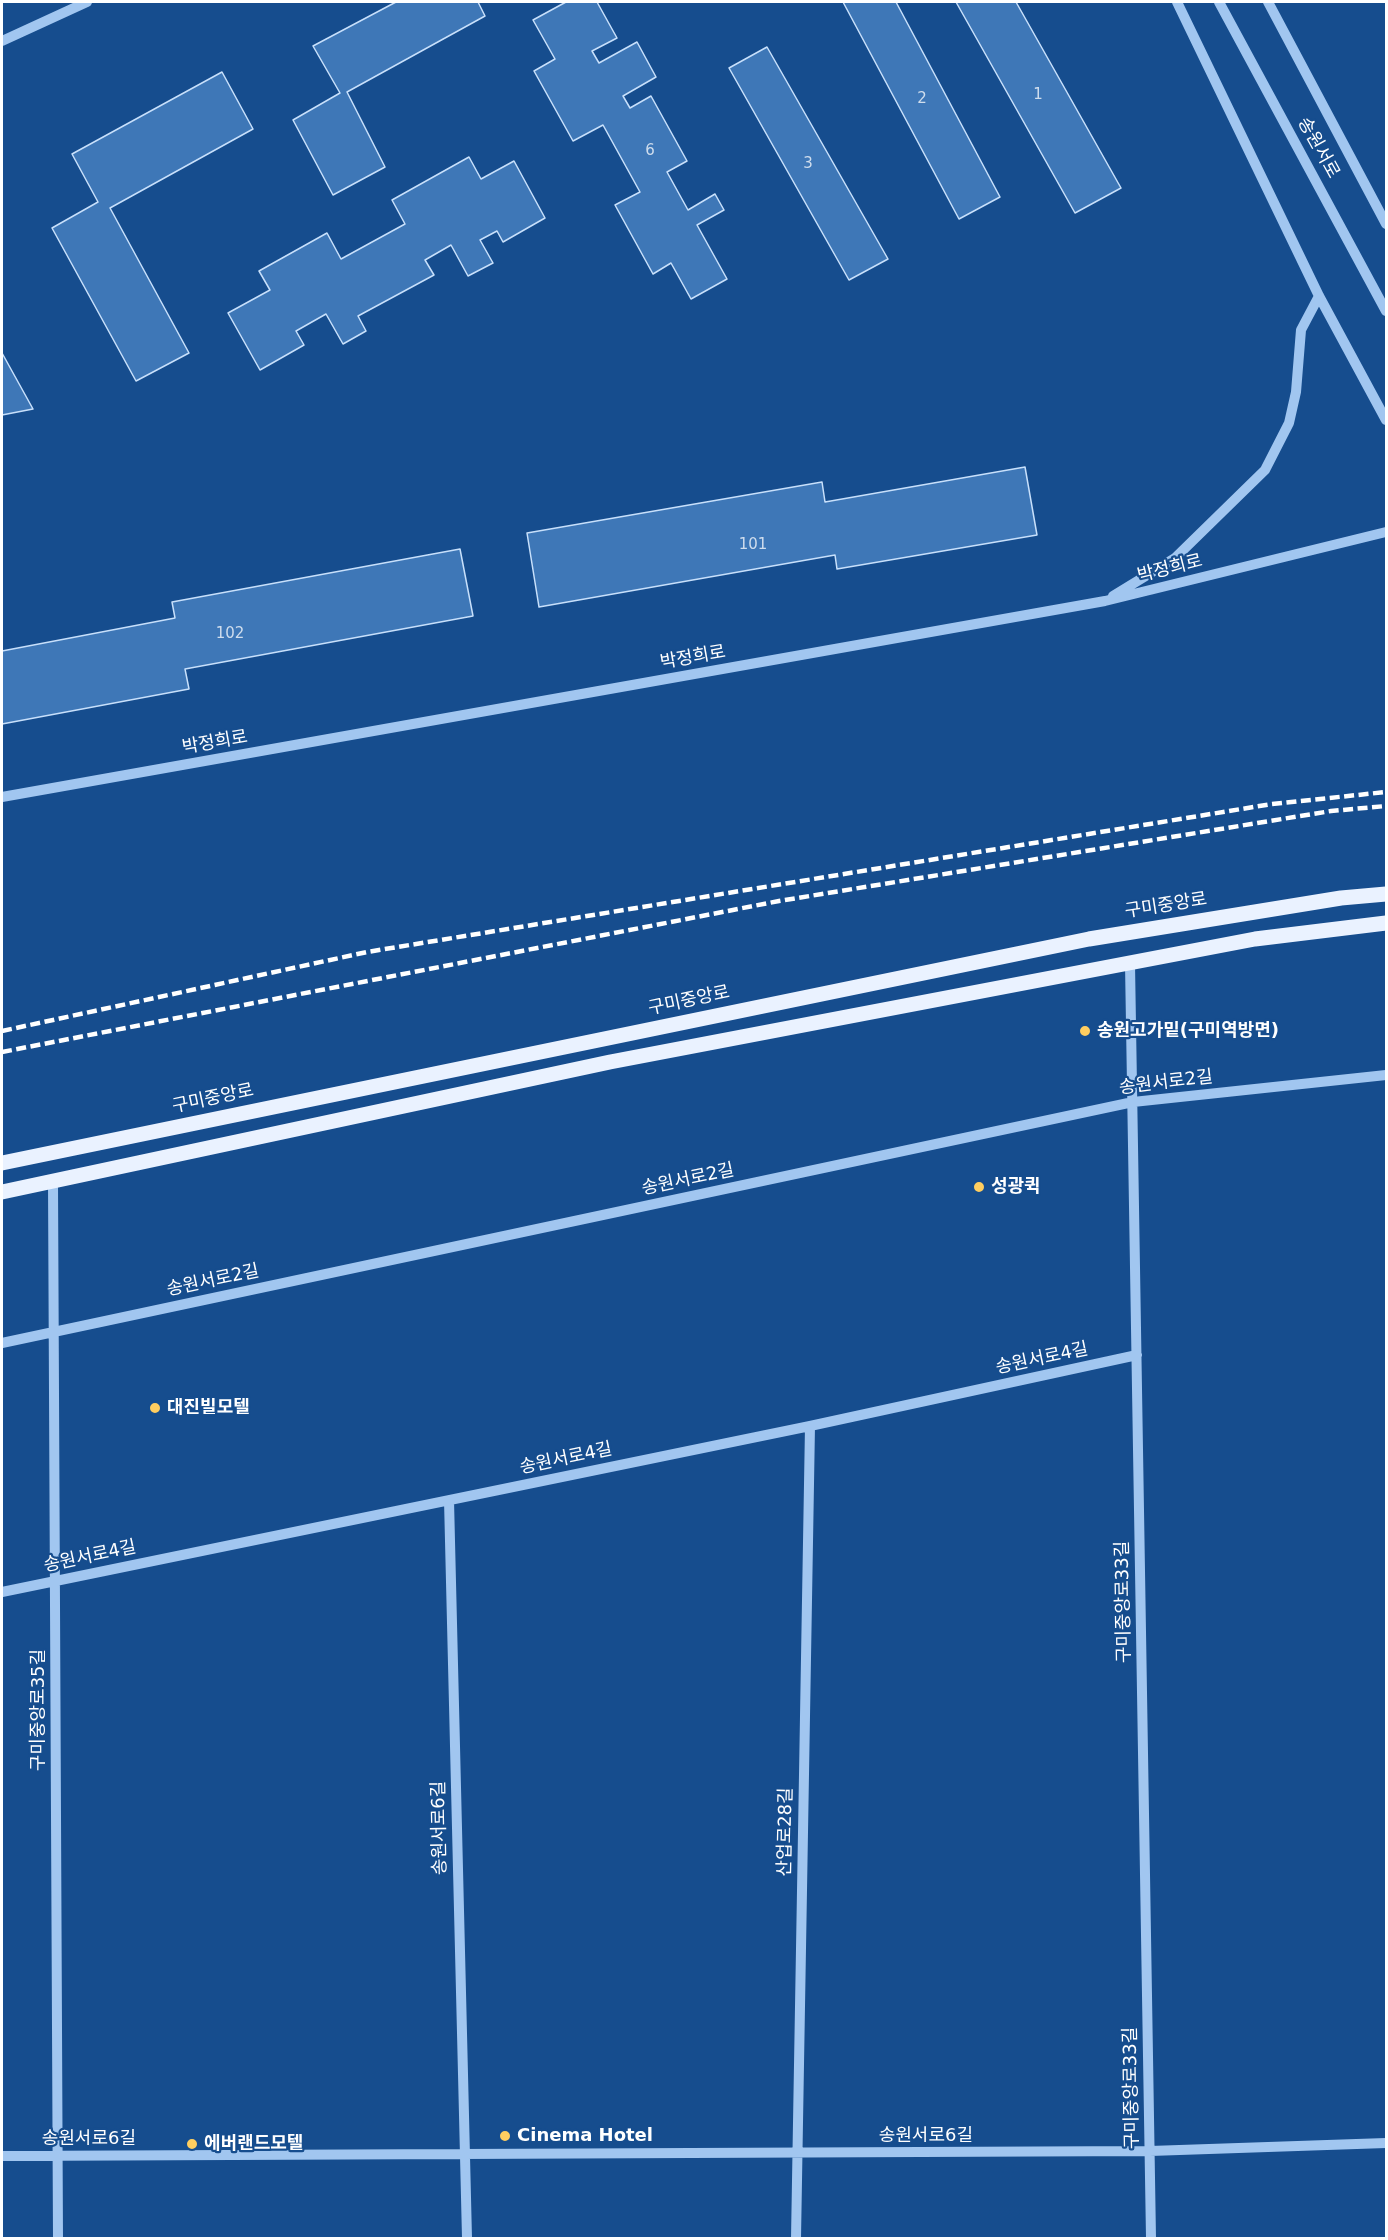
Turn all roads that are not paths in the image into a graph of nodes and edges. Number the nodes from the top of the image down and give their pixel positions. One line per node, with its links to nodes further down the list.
1 (87, 2): 5 (street)
2 (1177, 2): 7 (street)
3 (1219, 2): 8 (street, 송원서로)
4 (1268, 2): 6 (street)
5 (2, 41)
6 (1386, 224)
7 (1319, 296): 9 (street); 11 (street)
8 (1386, 310)
9 (1386, 420)
10 (1386, 532): 11 (street, 박정희로)
11 (1105, 602): 12 (street, 박정희로)
12 (2, 797)
13 (1386, 894): 18 (main road, 구미중앙로)
14 (1386, 923): 15 (main road)
15 (1130, 964): 17 (street, 구미중앙로33길); 19 (main road)
16 (1386, 1075): 17 (street, 송원서로2길)
17 (1133, 1102): 21 (street, 송원서로2길); 23 (street, 구미중앙로33길)
18 (2, 1163)
19 (53, 1182): 20 (main road); 21 (street, 구미중앙로35길)
20 (2, 1192)
21 (54, 1332): 22 (street, 송원서로2길); 26 (street, 구미중앙로35길)
22 (2, 1343)
23 (1137, 1355): 24 (street, 송원서로4길); 29 (street, 구미중앙로33길)
24 (810, 1426): 25 (street, 송원서로4길); 30 (street, 산업로28길)
25 (449, 1500): 26 (street, 송원서로4길); 31 (street, 송원서로6길)
26 (55, 1581): 27 (street, 송원서로4길); 33 (street, 구미중앙로35길)
27 (2, 1592)
28 (1386, 2143): 29 (street, 송원서로6길)
29 (1150, 2151): 30 (street, 송원서로6길); 37 (street, 구미중앙로33길)
30 (797, 2153): 31 (street, 송원서로6길); 36 (street, 산업로28길)
31 (465, 2155): 33 (street, 송원서로6길); 35 (street, 송원서로6길)
32 (2, 2156): 33 (street, 송원서로6길)
33 (57, 2156): 34 (street, 구미중앙로35길)
34 (57, 2238)
35 (466, 2238)
36 (796, 2238)
37 (1151, 2238)

